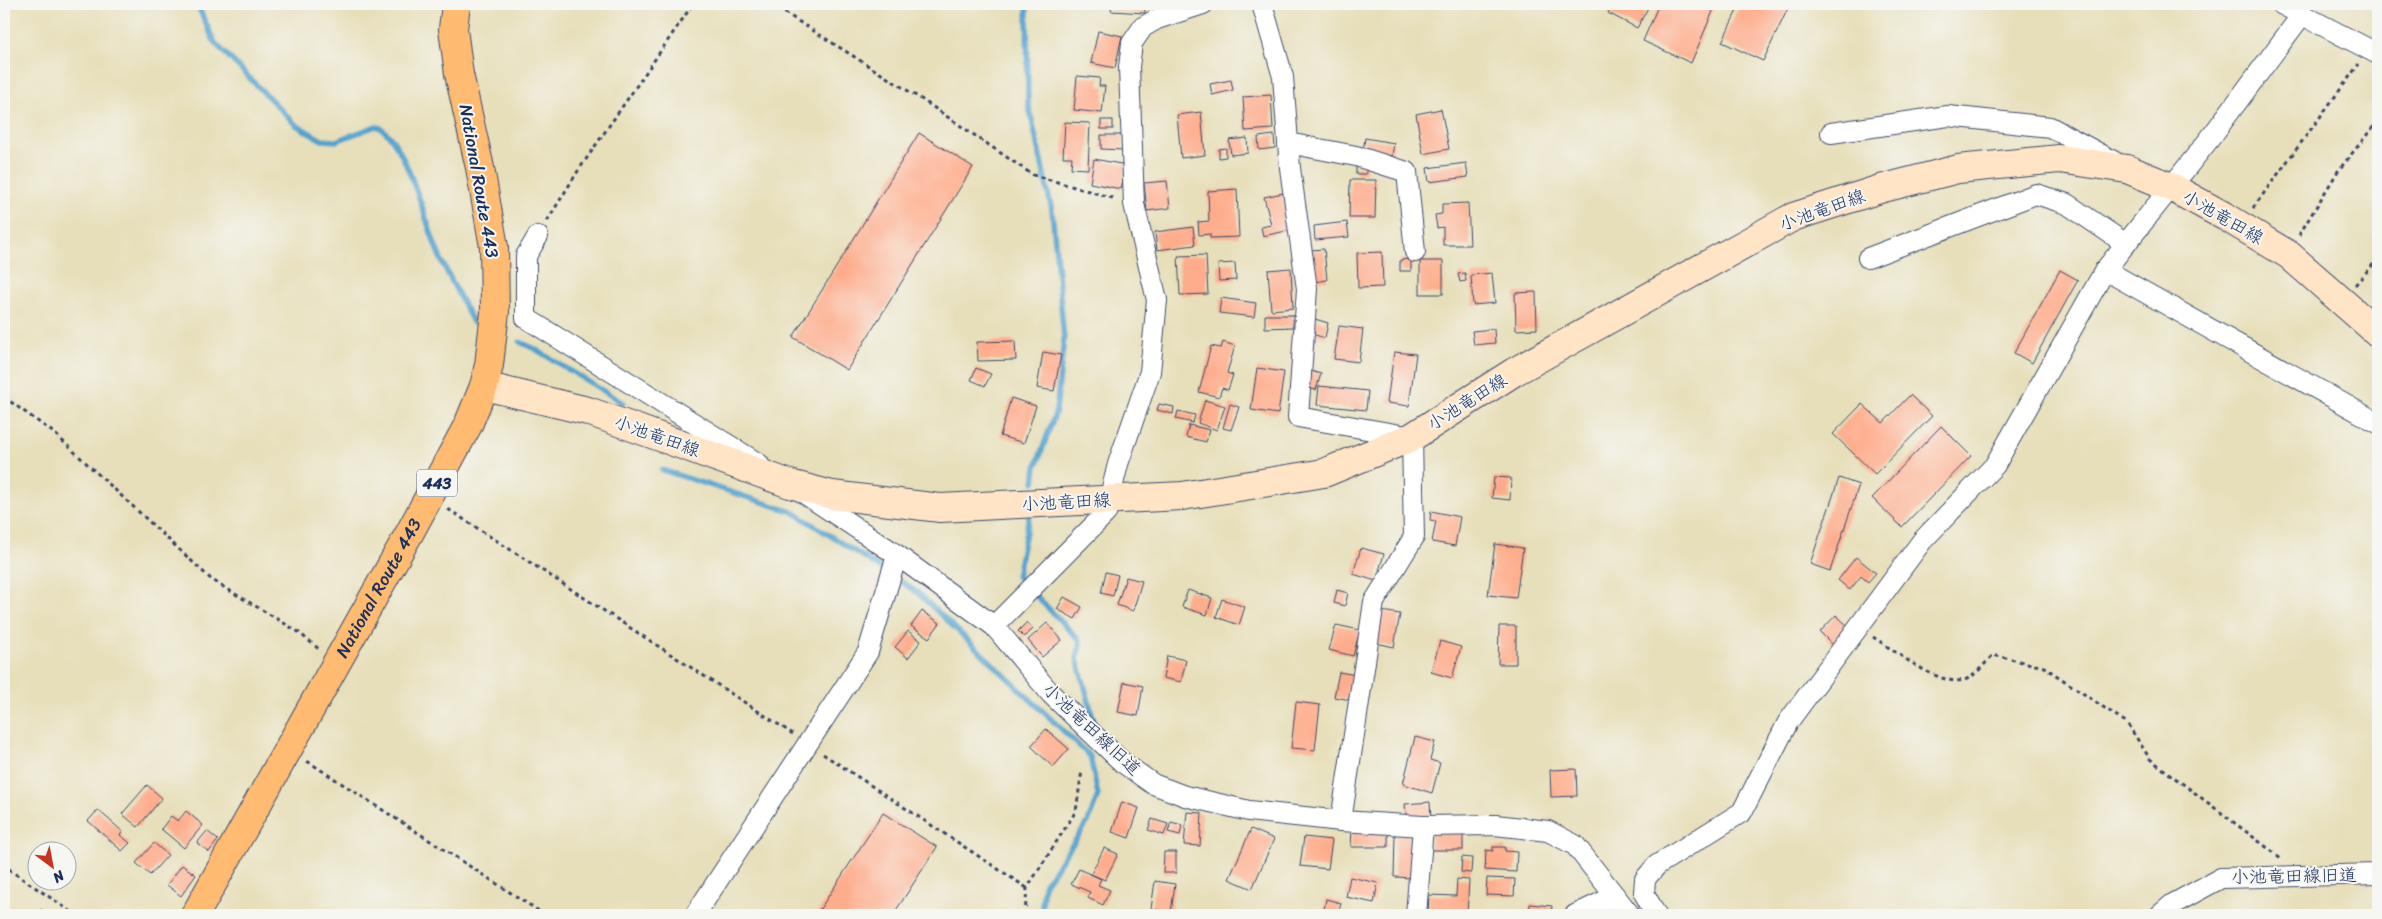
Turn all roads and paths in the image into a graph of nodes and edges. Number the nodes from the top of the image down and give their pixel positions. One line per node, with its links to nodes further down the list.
1 (456, 4): 25 (highway, National Route 443 / 443)
2 (693, 4): 16 (path)
3 (771, 4): 14 (path)
4 (1203, 4): 14 (street)
5 (1262, 4): 11 (street)
6 (2281, 4): 7 (street)
7 (2300, 16): 8 (street); 13 (street)
8 (2374, 52): 15 (path)
9 (2378, 121): 19 (path)
10 (1832, 134): 12 (street)
11 (1288, 143): 18 (street); 28 (street)
12 (2127, 169): 13 (main road, 小池竜田線); 28 (main road, 小池竜田線)
13 (2171, 187): 15 (main road, 小池竜田線); 17 (street)
14 (1134, 204): 31 (street)
15 (2240, 225): 19 (main road, 小池竜田線)
16 (538, 236): 29 (street, 小池竜田線旧道)
17 (2126, 244): 20 (street); 22 (street)
18 (1415, 252)
19 (2289, 255): 23 (main road, 小池竜田線)
20 (1868, 258)
21 (2378, 260): 23 (path)
22 (2105, 270): 27 (street); 34 (street)
23 (2342, 300): 24 (main road, 小池竜田線)
24 (2378, 333)
25 (484, 386): 29 (main road, 小池竜田線); 30 (highway, National Route 443 / 443)
26 (4, 398): 35 (path)
27 (2378, 423)
28 (1412, 437): 31 (main road, 小池竜田線); 39 (street)
29 (790, 484): 31 (main road, 小池竜田線); 32 (street, 小池竜田線旧道)
30 (429, 497): 35 (highway, National Route 443 / 443); 36 (path)
31 (1109, 500): 33 (street)
32 (893, 569): 33 (street, 小池竜田線旧道); 36 (street)
33 (994, 626): 39 (street, 小池竜田線旧道)
34 (1859, 628): 43 (path); 54 (street)
35 (335, 664): 37 (highway, National Route 443 / 443)
36 (806, 743): 44 (path); 49 (street)
37 (288, 748): 47 (highway, National Route 443 / 443); 48 (path)
38 (1082, 770): 44 (path)
39 (1341, 821): 40 (street, 小池竜田線旧道)
40 (1423, 826): 45 (street, 小池竜田線旧道); 51 (street)
41 (4, 862): 46 (path)
42 (2378, 874): 43 (street, 小池竜田線旧道)
43 (2305, 876): 55 (street, 小池竜田線旧道)
44 (1027, 888): 50 (path)
45 (1615, 896): 52 (street); 53 (street, 小池竜田線旧道)
46 (76, 915)
47 (195, 915)
48 (545, 915)
49 (695, 915)
50 (1025, 915)
51 (1416, 915)
52 (1575, 915)
53 (1630, 915)
54 (1656, 915)
55 (2160, 915)

